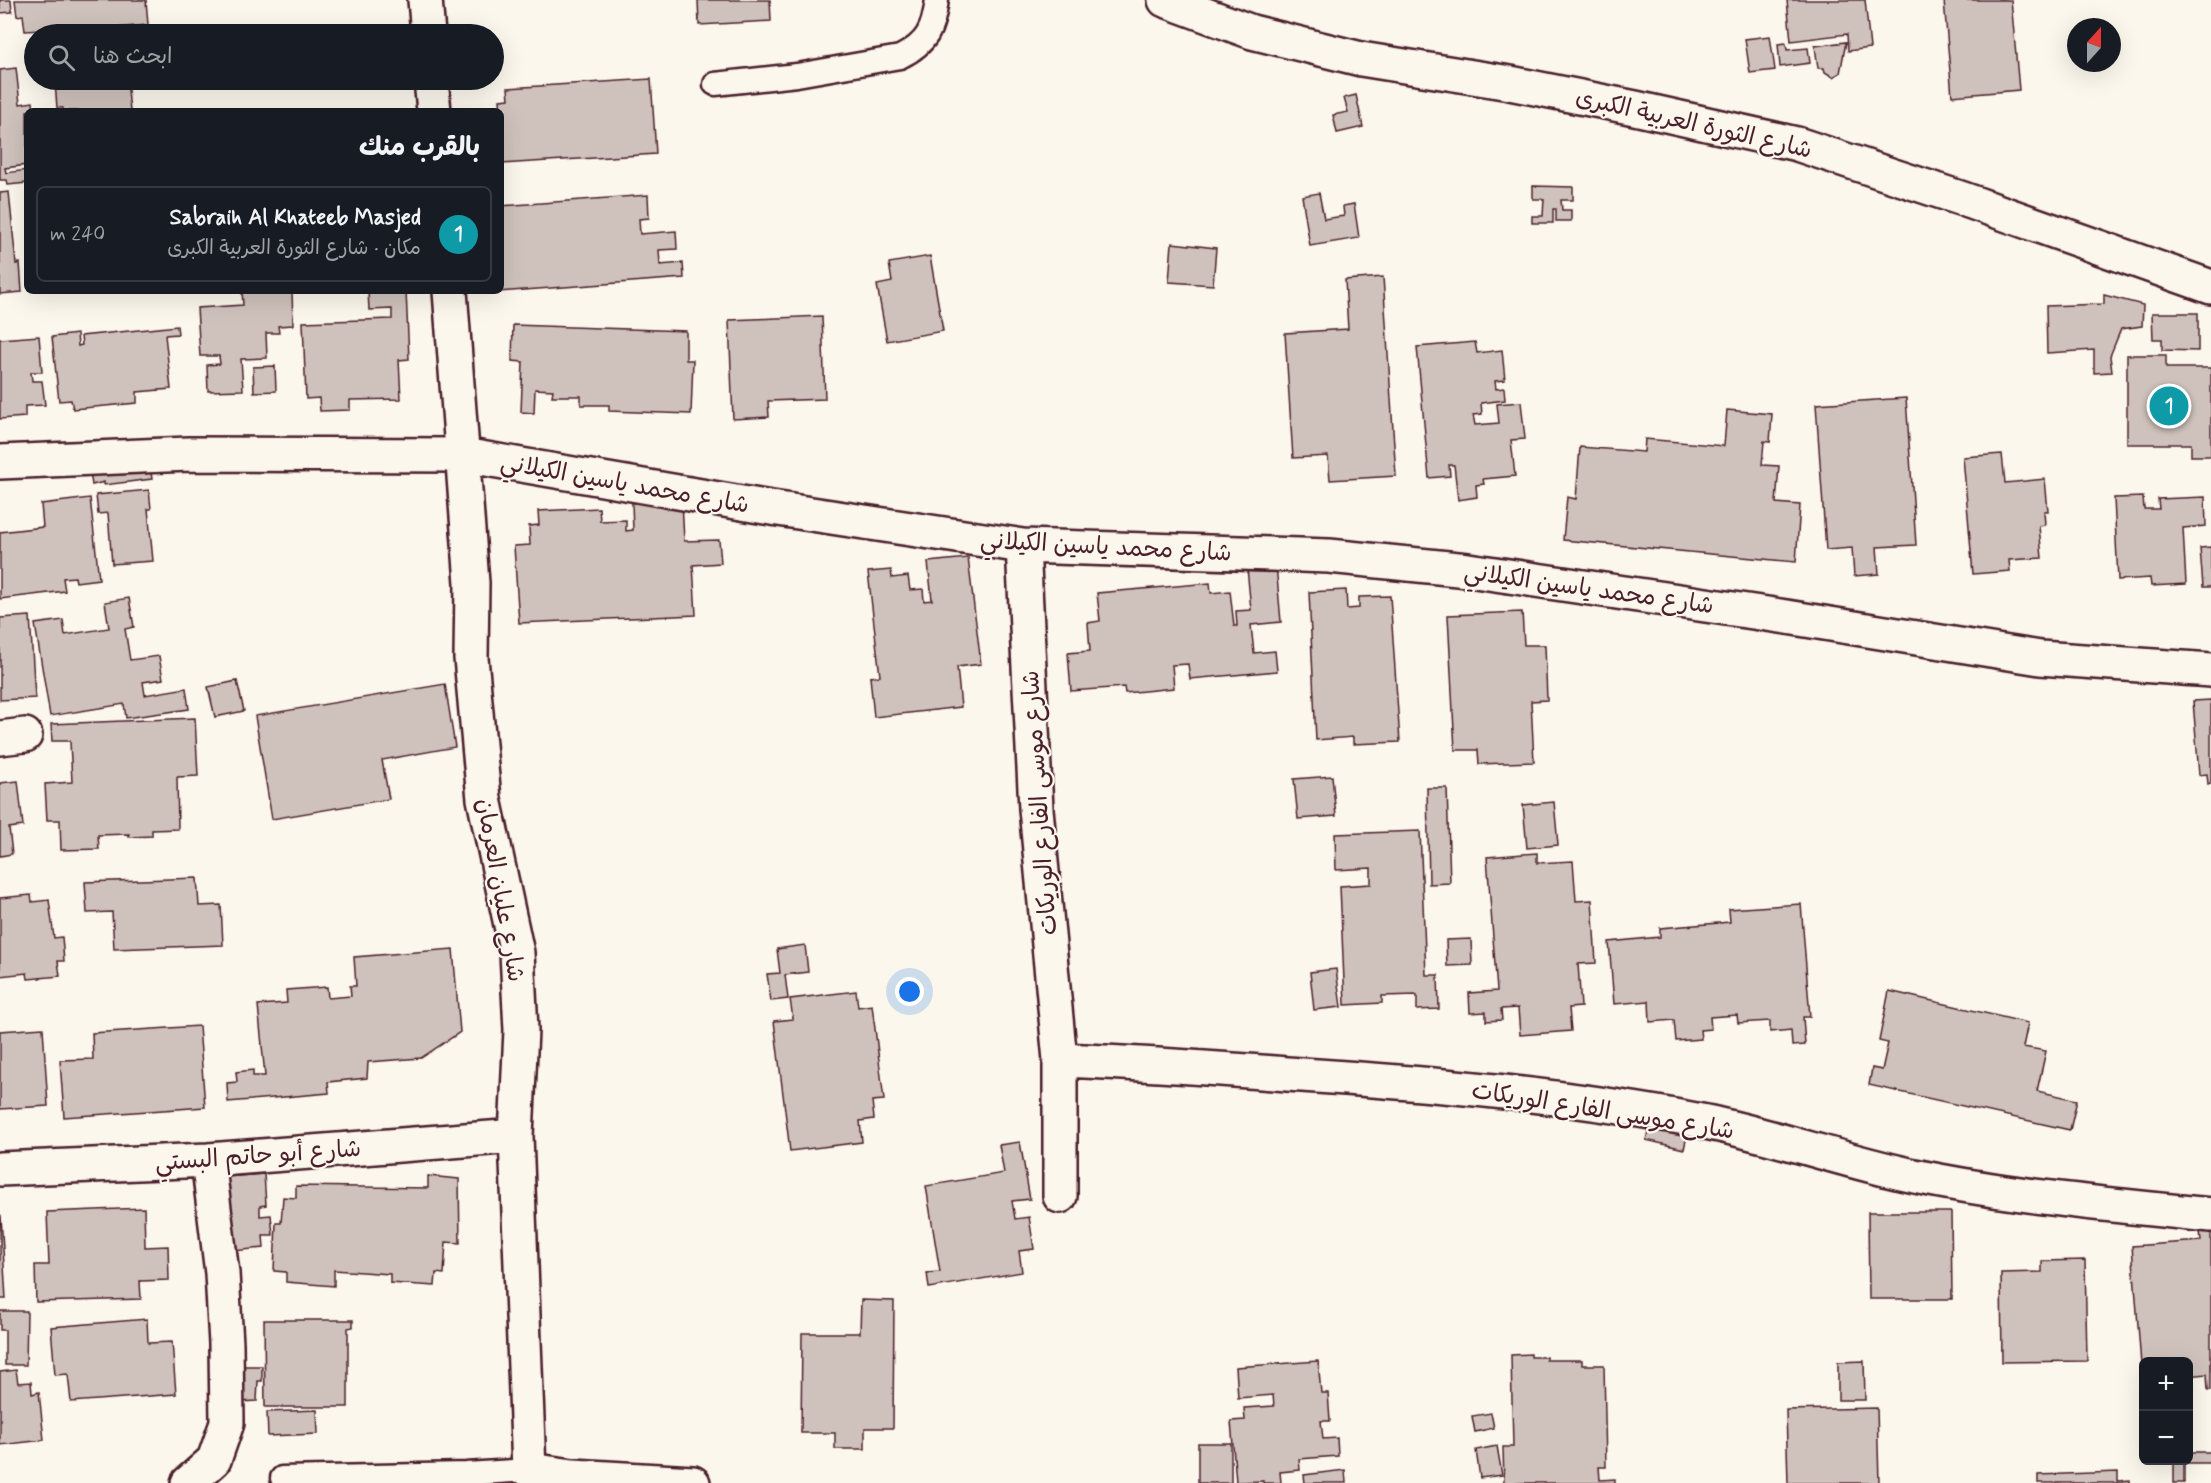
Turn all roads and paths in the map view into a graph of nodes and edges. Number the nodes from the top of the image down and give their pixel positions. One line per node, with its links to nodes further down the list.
1 (425, 0): 4 (street)
2 (937, 0): 5 (lane)
3 (1165, 0): 8 (street, شارع الثورة العربية الكبرى)
4 (427, 24)
5 (714, 84)
6 (432, 90): 7 (street)
7 (434, 108)
8 (2211, 287)
9 (450, 294): 10 (street, شارع عليان العرمان)
10 (463, 455): 11 (street, شارع محمد ياسين الكيلاني); 12 (street, شارع محمد ياسين الكيلاني); 15 (street, شارع عليان العرمان)
11 (0, 462)
12 (1023, 546): 13 (street, شارع محمد ياسين الكيلاني); 14 (street, شارع موسى الفارع الوريكات)
13 (2211, 670)
14 (1060, 1060): 18 (street, شارع موسى الفارع الوريكات); 19 (street, شارع موسى الفارع الوريكات)
15 (516, 1136): 16 (street, شارع أبو حاتم البستي); 20 (street, شارع عليان العرمان)
16 (208, 1160): 17 (street, شارع أبو حاتم البستي); 22 (street)
17 (0, 1169)
18 (1060, 1196)
19 (2211, 1215)
20 (529, 1470): 21 (lane); 23 (street)
21 (282, 1478)
22 (188, 1483)
23 (693, 1483)

